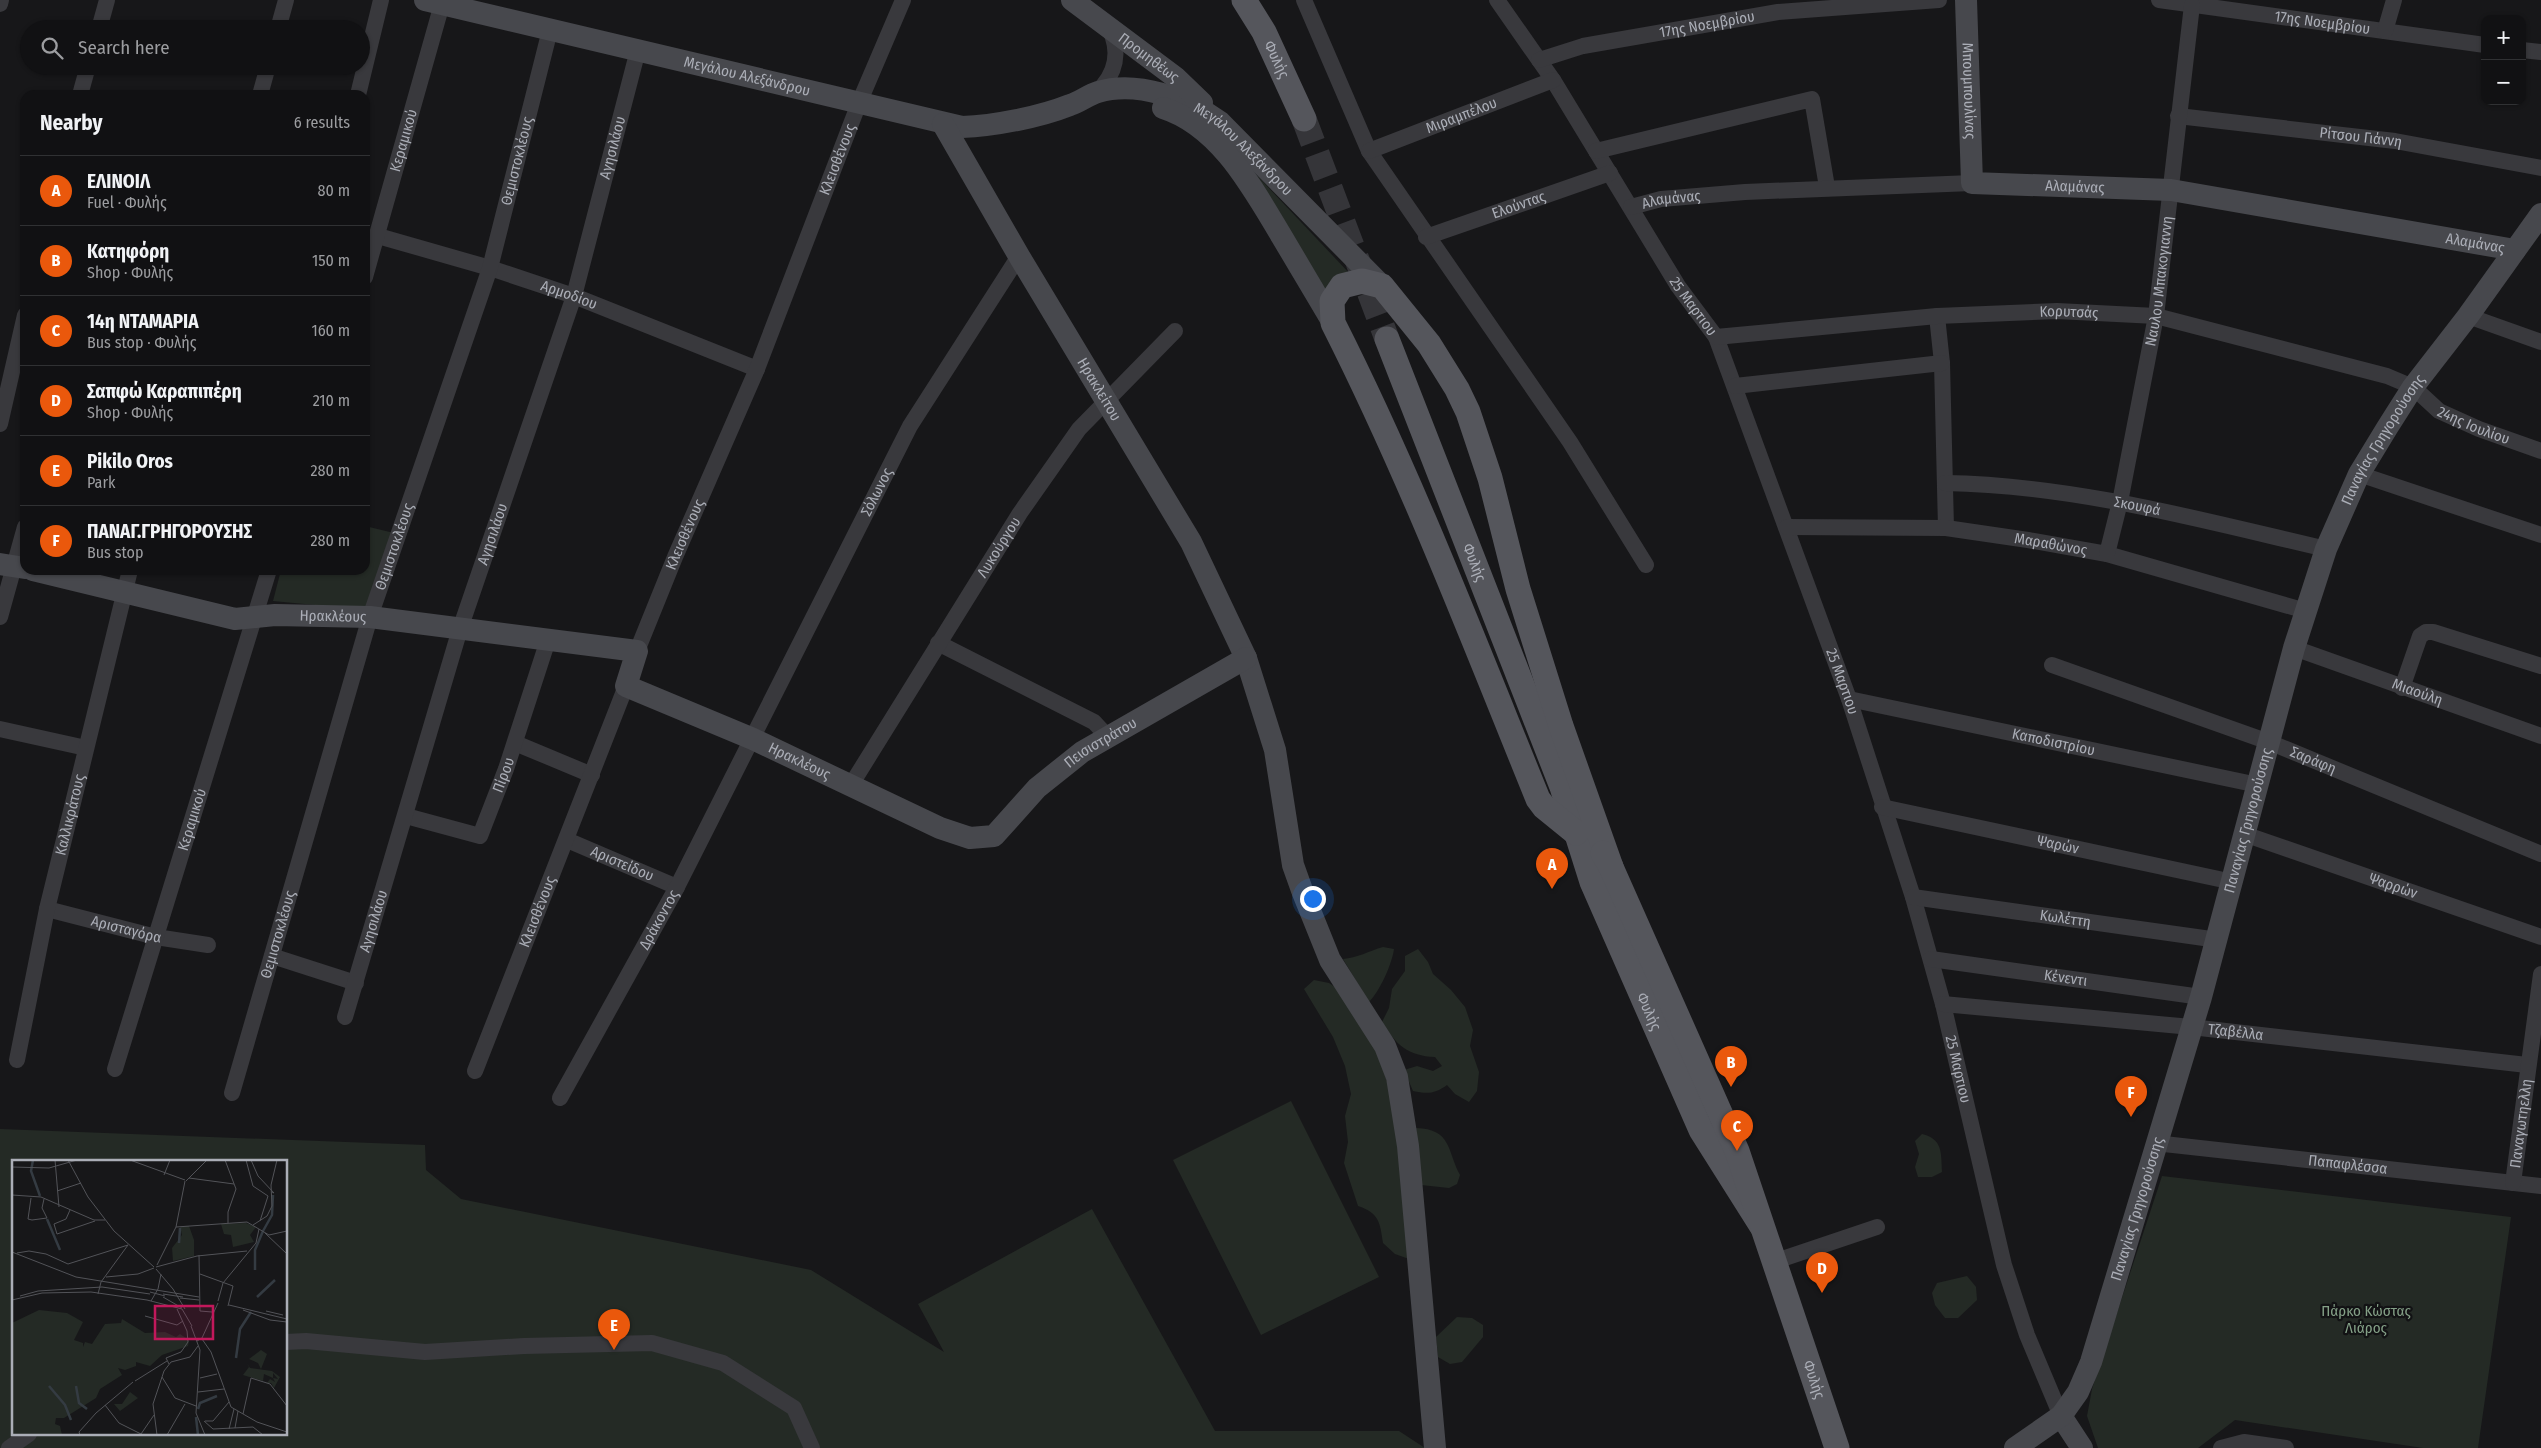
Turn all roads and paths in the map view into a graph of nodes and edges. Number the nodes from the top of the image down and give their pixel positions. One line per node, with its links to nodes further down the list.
1 (1, 0): 15 (street)
2 (107, 0): 18 (street)
3 (286, 0): 19 (street)
4 (381, 0): 24 (street)
5 (903, 0): 37 (street, Κλεισθένους)
6 (1072, 0): 20 (street, Προμηθέως)
7 (1244, 0): 40 (main road, Φυλής)
8 (1304, 0): 43 (street)
9 (1499, 0): 28 (street, 25 Μαρτιου)
10 (1939, 0): 17 (street, 17ης Νοεμβρίου)
11 (1966, 0): 47 (street, Μπουμπουλίνας)
12 (2159, 0): 16 (street, 17ης Νοεμβρίου)
13 (2394, 0): 22 (street)
14 (434, 2): 21 (street, Μεγάλου Αλεξάνδρου); 52 (street, Κεραμικού)
15 (0, 4)
16 (2192, 5): 22 (street, 17ης Νοεμβρίου); 39 (street, Ναυλου Μπακογιαννη)
17 (1777, 6): 28 (street, 17ης Νοεμβρίου)
18 (101, 20)
19 (280, 20)
20 (1109, 28): 36 (street); 41 (street, Προμηθέως)
21 (550, 30): 25 (street, Μεγάλου Αλεξάνδρου); 57 (street, Θεμιστοκλέους)
22 (2385, 31): 23 (street, 17ης Νοεμβρίου)
23 (2481, 44)
24 (370, 45)
25 (638, 50): 37 (street, Μεγάλου Αλεξάνδρου); 59 (street, Αγησιλάου)
26 (2526, 50): 27 (street)
27 (2541, 52)
28 (1539, 60): 32 (street, 25 Μαρτιου)
29 (86, 75): 33 (street)
30 (266, 75): 34 (street)
31 (363, 75): 35 (street)
32 (1553, 80): 43 (street, Μιραμπέλου); 44 (street, 25 Μαρτιου)
33 (81, 90)
34 (261, 90)
35 (359, 90)
36 (1097, 92): 38 (street, Μεγάλου Αλεξάνδρου); 41 (street, Μεγάλου Αλεξάνδρου)
37 (859, 103): 42 (street, Μεγάλου Αλεξάνδρου); 70 (street, Κλεισθένους)
38 (1070, 106): 42 (street, Μεγάλου Αλεξάνδρου); 63 (street, Μεγάλου Αλεξάνδρου)
39 (2178, 116): 45 (street, Ρίτσου Γιάννη); 49 (street, Ναυλου Μπακογιαννη)
40 (1304, 119)
41 (1220, 122): 58 (street, Μεγάλου Αλεξάνδρου)
42 (943, 124): 55 (street, Ηρακλείτου)
43 (1369, 152): 53 (street)
44 (1596, 152): 46 (street, 25 Μαρτιου); 48 (street)
45 (2541, 168)
46 (1610, 173): 50 (street, 25 Μαρτιου); 53 (street, Ελούντας)
47 (1972, 183): 48 (street, Αλαμάνας); 49 (street, Αλαμάνας)
48 (1827, 187): 50 (street, Αλαμάνας)
49 (2171, 190): 54 (street, Αλαμάνας); 61 (street, Ναυλου Μπακογιαννη)
50 (1631, 207): 66 (street, 25 Μαρτιου)
51 (2541, 214): 54 (street, Παναγίας Γρηγορούσσης)
52 (378, 236): 56 (street, Κεραμικού); 57 (street, Αρμοδίου)
53 (1426, 237): 84 (street)
54 (2515, 250): 62 (street, Παναγίας Γρηγορούσσης)
55 (1019, 256): 73 (street, Ηρακλείτου); 107 (street, Σόλωνος)
56 (370, 261)
57 (490, 268): 59 (street, Αρμοδίου); 91 (street, Θεμιστοκλέους)
58 (1382, 286): 63 (main road); 122 (main road)
59 (574, 296): 70 (street, Αρμοδίου); 93 (street, Αγησιλάου)
60 (1937, 316): 61 (street, Κορυτσάς); 66 (street, Κορυτσάς); 69 (street)
61 (2156, 316): 72 (street, Κορυτσάς); 78 (street, Ναυλου Μπακογιαννη)
62 (2468, 316): 68 (street); 72 (street, Παναγίας Γρηγορούσσης)
63 (1333, 322): 117 (main road)
64 (1175, 330): 73 (street, Λυκούργου)
65 (20, 337): 74 (street)
66 (1716, 337): 71 (street, 25 Μαρτιου)
67 (1387, 339): 114 (main road, Φυλής)
68 (2541, 342)
69 (1942, 363): 71 (street); 77 (street)
70 (756, 369): 97 (street, Κλεισθένους)
71 (1735, 386): 79 (street, 25 Μαρτιου)
72 (2413, 387): 75 (street, 24ης Ιουλίου); 76 (street, Παναγίας Γρηγορούσσης)
73 (1107, 402): 95 (street, Λυκούργου); 98 (street, Ηρακλείτου)
74 (0, 424)
75 (2541, 451)
76 (2360, 474): 81 (street); 82 (street, Παναγίας Γρηγορούσσης)
77 (1946, 483): 78 (street, Σκουφά); 80 (street)
78 (2120, 502): 82 (street, Σκουφά); 83 (street, Ναυλου Μπακογιαννη)
79 (1788, 527): 80 (street, Μαραθώνος); 103 (street, 25 Μαρτιου)
80 (1946, 528): 83 (street, Μαραθώνος)
81 (2541, 535)
82 (2326, 549): 89 (street, Παναγίας Γρηγορούσσης)
83 (2107, 554): 89 (street, Μαραθώνος)
84 (1646, 565)
85 (18, 567): 90 (street)
86 (85, 575): 88 (street, Ηρακλέους)
87 (268, 575): 92 (street, Κεραμικού)
88 (127, 580): 92 (street, Ηρακλέους); 110 (street, Καλλικράτους)
89 (2306, 611): 96 (street, Παναγίας Γρηγορούσσης)
90 (0, 617)
91 (370, 618): 92 (street, Ηρακλέους); 93 (street, Ηρακλέους); 131 (street, Θεμιστοκλέους)
92 (255, 619): 127 (street, Κεραμικού)
93 (460, 629): 94 (street, Ηρακλέους); 116 (street, Αγησιλάου)
94 (548, 640): 97 (street, Ηρακλέους); 109 (street, Πίρου)
95 (938, 643): 105 (street); 112 (street, Λυκούργου)
96 (2294, 648): 102 (street, Μιαούλη); 108 (street, Παναγίας Γρηγορούσσης)
97 (638, 651): 101 (street, Κλεισθένους)
98 (1246, 658): 105 (street, Πεισιστράτου); 157 (street, Ηρακλείτου)
99 (2052, 665): 108 (street, Σαράφη)
100 (2541, 666): 102 (street)
101 (626, 686): 107 (street, Ηρακλέους); 111 (street, Κλεισθένους)
102 (2402, 688): 106 (street, Μιαούλη)
103 (1849, 699): 113 (street, Καποδιστρίου); 115 (street, 25 Μαρτιου)
104 (0, 729): 110 (street)
105 (1107, 736): 119 (street, Πεισιστράτου)
106 (2541, 736)
107 (753, 739): 112 (street, Ηρακλέους); 124 (street, Δράκοντος)
108 (2269, 742): 113 (street, Παναγίας Γρηγορούσσης); 121 (street, Σαράφη)
109 (515, 743): 111 (street); 116 (street, Πίρου)
110 (86, 748): 126 (street, Καλλικράτους)
111 (592, 775): 120 (street, Κλεισθένους)
112 (851, 785): 119 (street, Ηρακλέους)
113 (2258, 785): 118 (street, Παναγίας Γρηγορούσσης)
114 (1562, 787): 117 (main road, Φυλής); 122 (main road, Φυλής)
115 (1882, 807): 123 (street, Ψαρών); 125 (street, 25 Μαρτιου)
116 (406, 816): 134 (street, Αγησιλάου)
117 (1576, 833): 148 (main road, Φυλής)
118 (2244, 834): 123 (street, Παναγίας Γρηγορούσσης); 128 (street, Ψαρρών)
119 (970, 838)
120 (567, 840): 124 (street, Αριστείδου); 142 (street, Κλεισθένους)
121 (2541, 854)
122 (1612, 867): 148 (main road, Φυλής)
123 (2233, 882): 129 (street, Παναγίας Γρηγορούσσης)
124 (677, 887): 144 (street, Δράκοντος)
125 (1913, 897): 129 (street, Κωλέττη); 132 (street, 25 Μαρτιου)
126 (47, 909): 127 (street, Αρισταγόρα); 139 (street, Καλλικράτους)
127 (156, 937): 130 (street, Αρισταγόρα); 141 (street, Κεραμικού)
128 (2541, 937)
129 (2218, 940): 135 (street, Παναγίας Γρηγορούσσης)
130 (208, 944)
131 (272, 956): 134 (street); 143 (street, Θεμιστοκλέους)
132 (1931, 959): 135 (street, Κένεντι); 136 (street, 25 Μαρτιου)
133 (2541, 974): 140 (street, Παναγωτηελλη)
134 (356, 983): 137 (street, Αγησιλάου)
135 (2201, 997): 138 (street, Παναγίας Γρηγορούσσης)
136 (1943, 1004): 138 (street, Τζαβέλλα); 152 (street, 25 Μαρτιου)
137 (345, 1017)
138 (2191, 1027): 140 (street, Τζαβέλλα); 145 (street, Παναγίας Γρηγορούσσης)
139 (17, 1060)
140 (2527, 1065): 146 (street, Παναγωτηελλη)
141 (115, 1069)
142 (475, 1072)
143 (232, 1093)
144 (560, 1098)
145 (2155, 1143): 146 (street, Παπαφλέσσα); 152 (street, Παναγίας Γρηγορούσσης)
146 (2513, 1183): 147 (street, Παπαφλέσσα)
147 (2541, 1186)
148 (1761, 1225): 150 (main road, Φυλής)
149 (1877, 1228): 150 (street)
150 (1773, 1262): 158 (main road, Φυλής)
151 (288, 1342): 156 (street)
152 (2061, 1416): 154 (street, Παναγίας Γρηγορούσσης); 159 (street)
153 (26, 1436): 155 (street)
154 (2025, 1445)
155 (9, 1448)
156 (812, 1448)
157 (1435, 1448)
158 (1837, 1448)
159 (2082, 1448)
160 (2220, 1448): 161 (street)
161 (2286, 1448)

